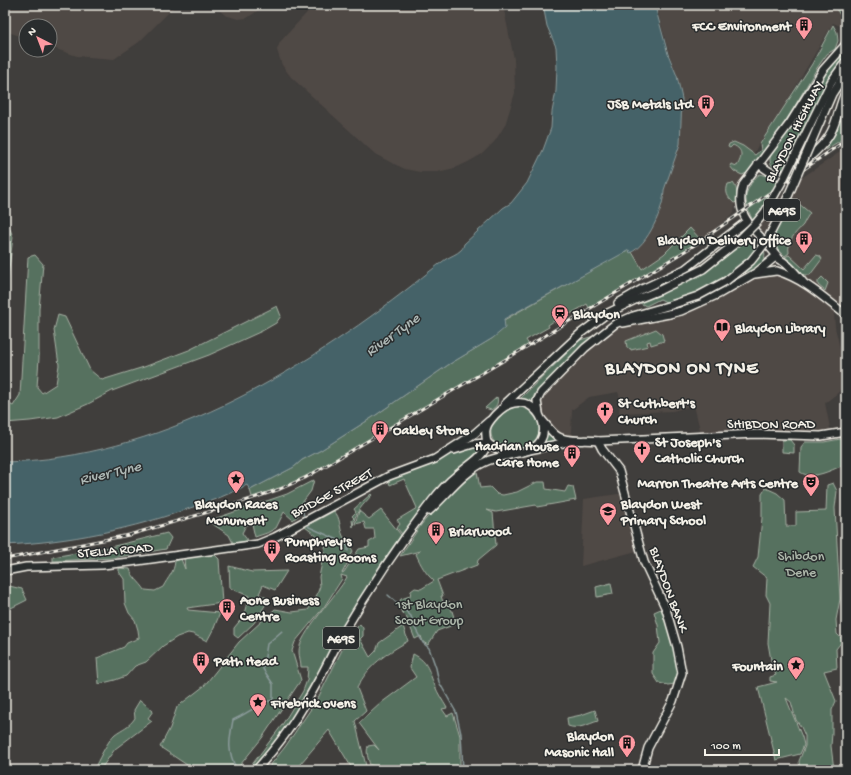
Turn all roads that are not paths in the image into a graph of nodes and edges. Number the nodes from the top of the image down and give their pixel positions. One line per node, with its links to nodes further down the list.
1 (846, 44): 5 (main road)
2 (846, 61): 13 (main road, BLAYDON HIGHWAY / A695, bridge)
3 (846, 72): 15 (main road, BLAYDON HIGHWAY / A695, bridge)
4 (846, 91): 5 (main road)
5 (758, 164): 6 (main road)
6 (747, 221): 7 (main road); 13 (main road)
7 (763, 240): 8 (main road); 9 (main road)
8 (780, 260): 9 (main road); 10 (main road); 12 (main road)
9 (770, 261): 10 (main road); 11 (main road)
10 (776, 271): 11 (main road); 12 (main road)
11 (753, 274): 15 (main road)
12 (804, 282): 14 (main road)
13 (608, 313): 16 (main road, BLAYDON HIGHWAY / A695)
14 (846, 315)
15 (615, 324): 17 (main road, BLAYDON HIGHWAY / A695)
16 (498, 411): 17 (main road); 19 (main road)
17 (539, 413): 18 (main road)
18 (542, 420): 21 (main road); 24 (main road)
19 (489, 421): 23 (main road); 25 (main road, BRIDGE STREET)
20 (846, 432): 22 (main road, SHIBDON ROAD)
21 (577, 440): 22 (main road, SHIBDON ROAD); 24 (main road)
22 (598, 441): 31 (main road, BLAYDON BANK)
23 (488, 443): 25 (main road, BRIDGE STREET); 26 (main road); 27 (main road, A695)
24 (529, 450): 26 (main road)
25 (445, 453): 28 (main road, BRIDGE STREET)
26 (518, 453): 27 (main road, A695)
27 (418, 520): 30 (main road, A695)
28 (228, 549): 29 (main road, STELLA ROAD)
29 (5, 571)
30 (256, 770)
31 (642, 770)

